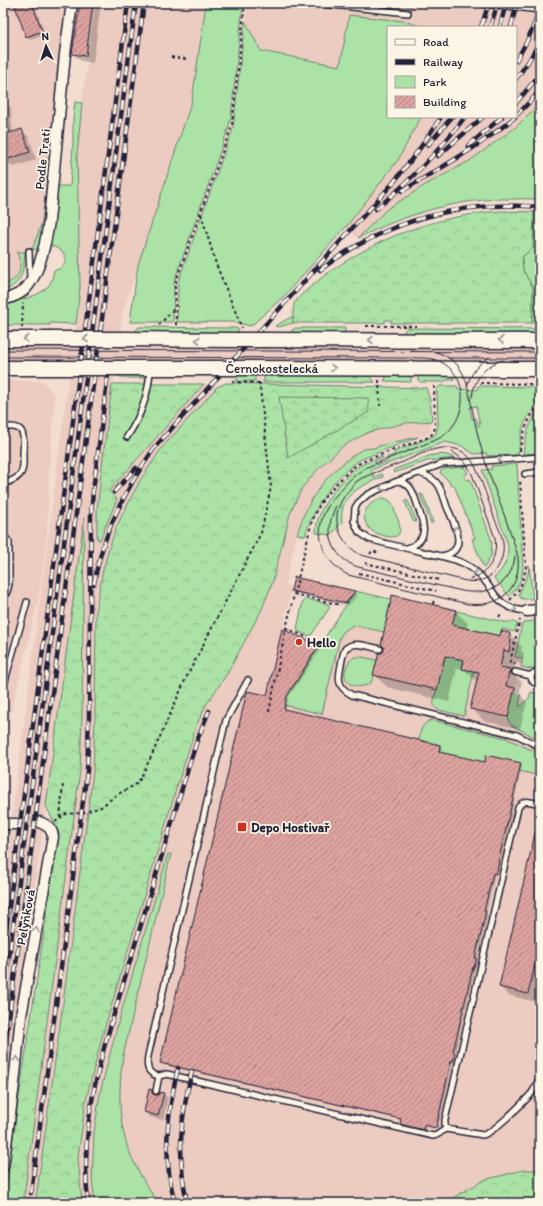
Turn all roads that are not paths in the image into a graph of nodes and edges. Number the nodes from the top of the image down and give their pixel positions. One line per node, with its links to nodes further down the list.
1 (72, 3): 10 (street, Podle Trati)
2 (314, 3): 5 (lane)
3 (478, 3): 6 (lane)
4 (530, 3): 6 (lane)
5 (333, 4): 8 (lane)
6 (529, 9): 7 (lane)
7 (540, 10)
8 (408, 12)
9 (29, 251): 10 (lane)
10 (27, 287): 11 (street)
11 (3, 300)
12 (3, 339): 13 (main road, one-way to 12, bridge)
13 (540, 340)
14 (3, 368): 15 (main road, Černokostelecká, bridge)
15 (150, 368): 16 (main road, Černokostelecká, one-way to 16, bridge); 18 (lane)
16 (540, 369)
17 (3, 428): 24 (lane)
18 (128, 437)
19 (540, 457): 21 (lane, one-way to 21)
20 (540, 472): 22 (lane)
21 (418, 473): 23 (lane); 27 (lane, one-way to 21)
22 (522, 473)
23 (395, 482): 26 (lane); 26 (lane, one-way to 26)
24 (3, 484)
25 (3, 535): 28 (lane)
26 (406, 548): 27 (lane)
27 (439, 556): 31 (lane, one-way to 31)
28 (3, 596)
29 (27, 602): 38 (lane)
30 (540, 610): 31 (street)
31 (527, 611)
32 (380, 649): 39 (lane)
33 (540, 670): 35 (lane)
34 (515, 672): 35 (lane)
35 (531, 676): 37 (lane)
36 (248, 680): 44 (lane)
37 (540, 684)
38 (3, 688)
39 (540, 747)
40 (540, 804): 47 (lane)
41 (39, 822): 48 (street, Pelyňková, one-way to 41)
42 (3, 824): 43 (street)
43 (16, 824)
44 (159, 1076): 46 (lane); 47 (lane)
45 (540, 1077): 47 (lane)
46 (156, 1091)
47 (448, 1129)
48 (3, 1167)

